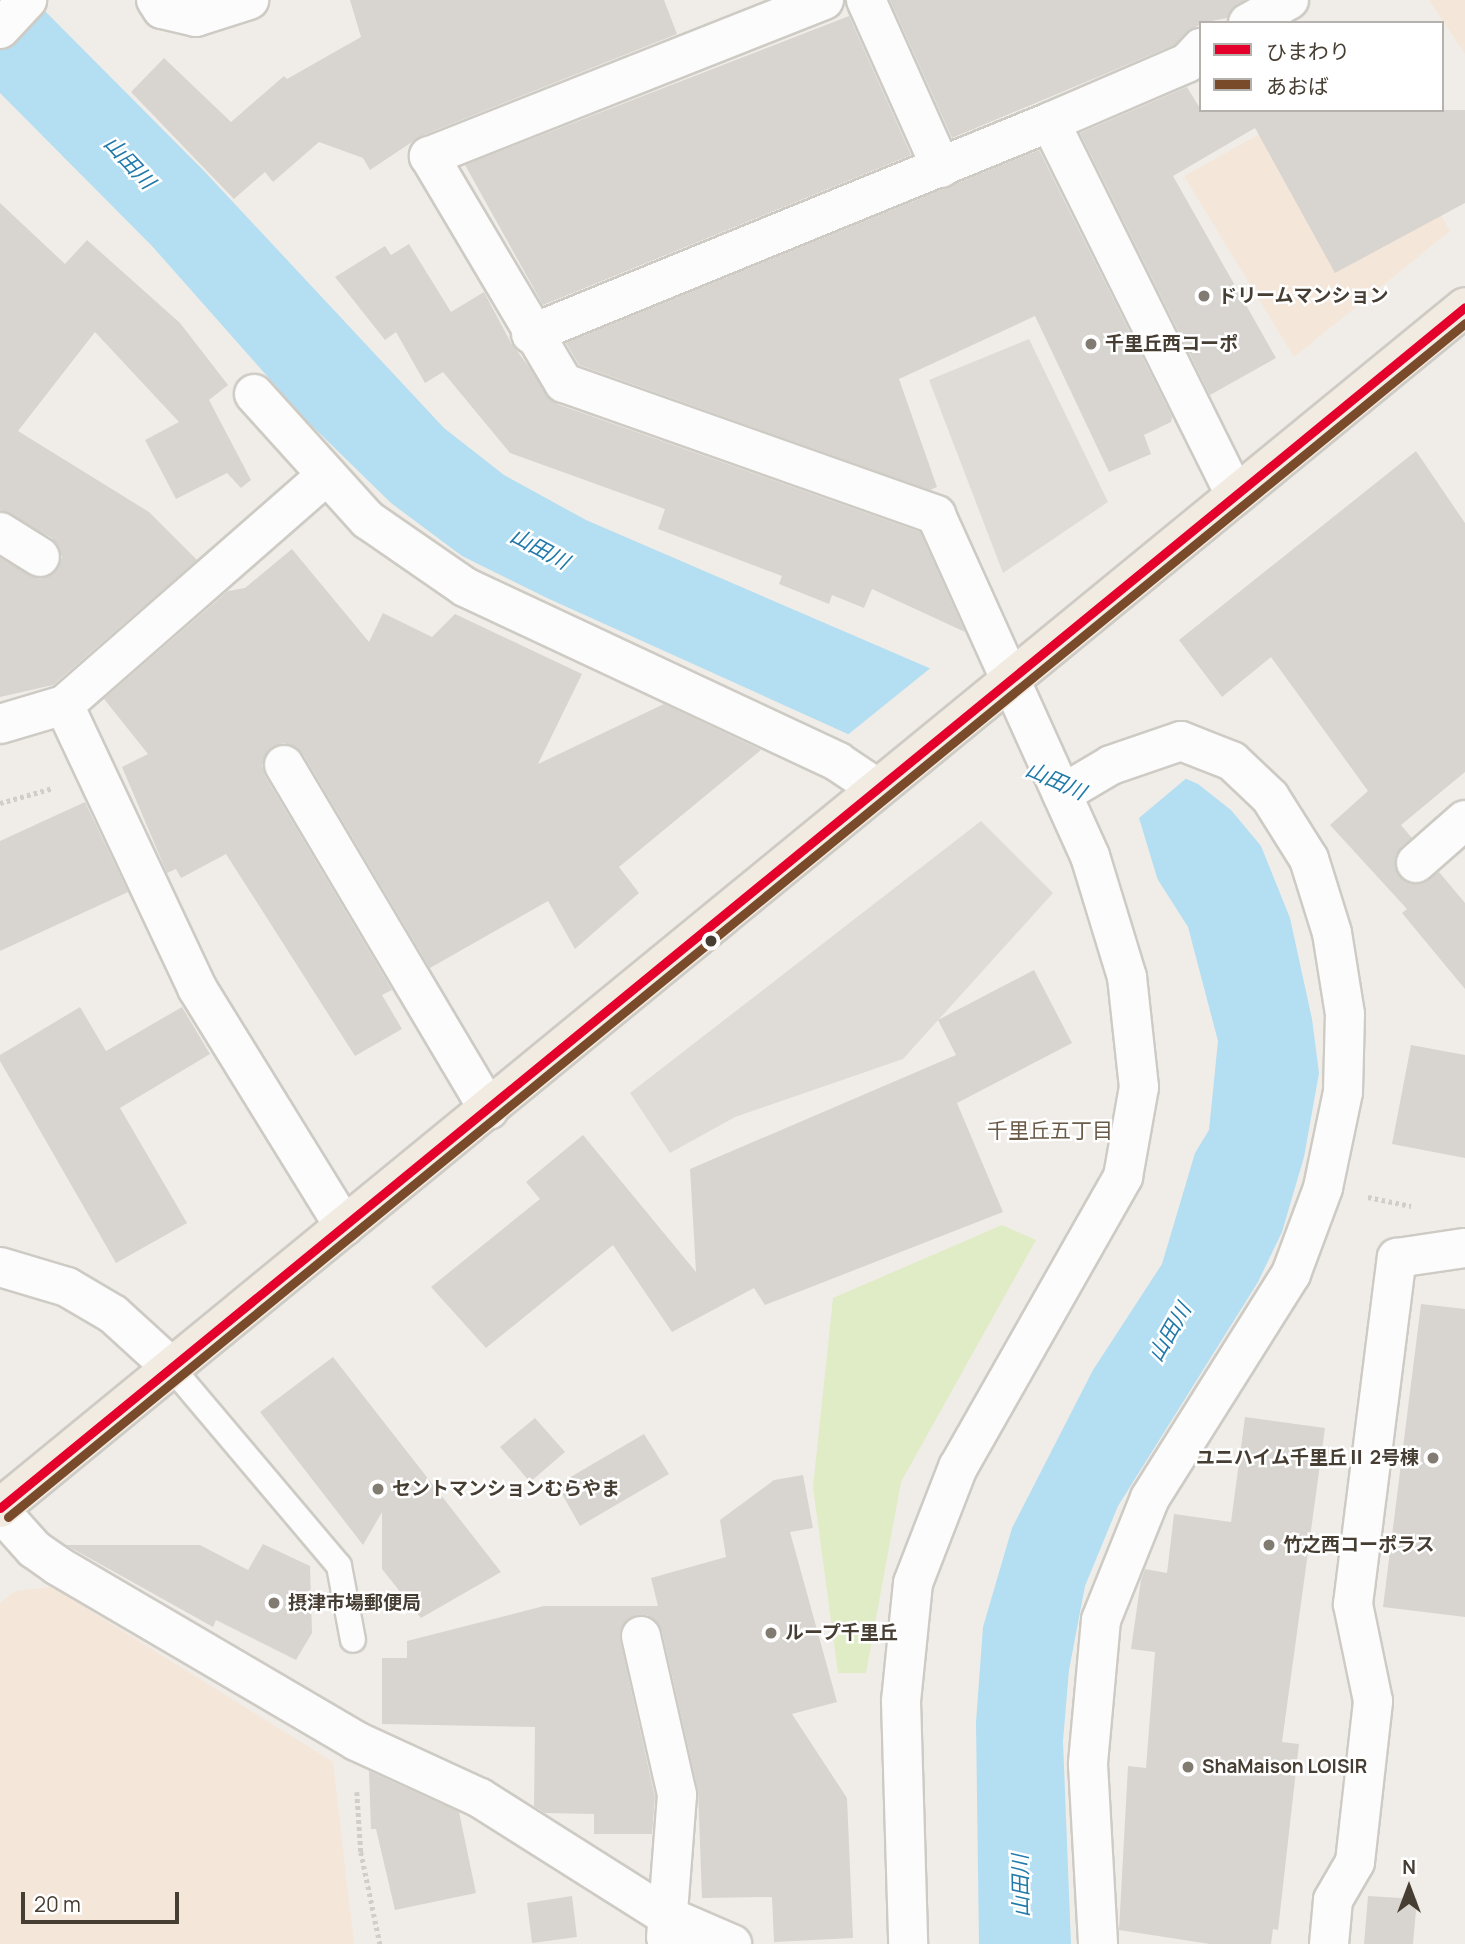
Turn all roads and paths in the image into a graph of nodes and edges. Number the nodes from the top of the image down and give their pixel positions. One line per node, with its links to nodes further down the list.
1 (27, 0): 8 (street)
2 (156, 0): 3 (street)
3 (248, 0)
4 (824, 0): 13 (street)
5 (866, 0): 11 (street)
6 (1289, 0): 7 (street)
7 (1252, 21)
8 (0, 29)
9 (1199, 50): 10 (street)
10 (1050, 122): 11 (street); 16 (street)
11 (941, 168): 13 (street)
12 (1465, 307): 16 (main road)
13 (531, 334): 19 (street)
14 (254, 394): 15 (street)
15 (327, 475): 20 (street); 23 (street)
16 (1235, 495): 19 (main road)
17 (0, 532): 18 (street)
18 (40, 557)
19 (1015, 675): 23 (main road); 24 (street)
20 (64, 705): 21 (street); 30 (street)
21 (0, 724)
22 (284, 765): 27 (street)
23 (885, 781): 27 (main road)
24 (1062, 794): 28 (street); 41 (street)
25 (1460, 834): 26 (street)
26 (1416, 863)
27 (489, 1110): 30 (main road)
28 (1323, 1188): 29 (path); 42 (street)
29 (1426, 1209)
30 (344, 1226): 33 (main road)
31 (1465, 1248): 43 (street)
32 (0, 1267): 33 (street)
33 (171, 1367): 34 (main road); 36 (lane)
34 (0, 1509): 37 (street)
35 (641, 1636): 38 (street)
36 (353, 1640)
37 (355, 1741): 38 (street); 39 (path)
38 (667, 1930): 40 (street)
39 (380, 1944)
40 (732, 1944)
41 (908, 1944)
42 (1098, 1944)
43 (1329, 1944)

